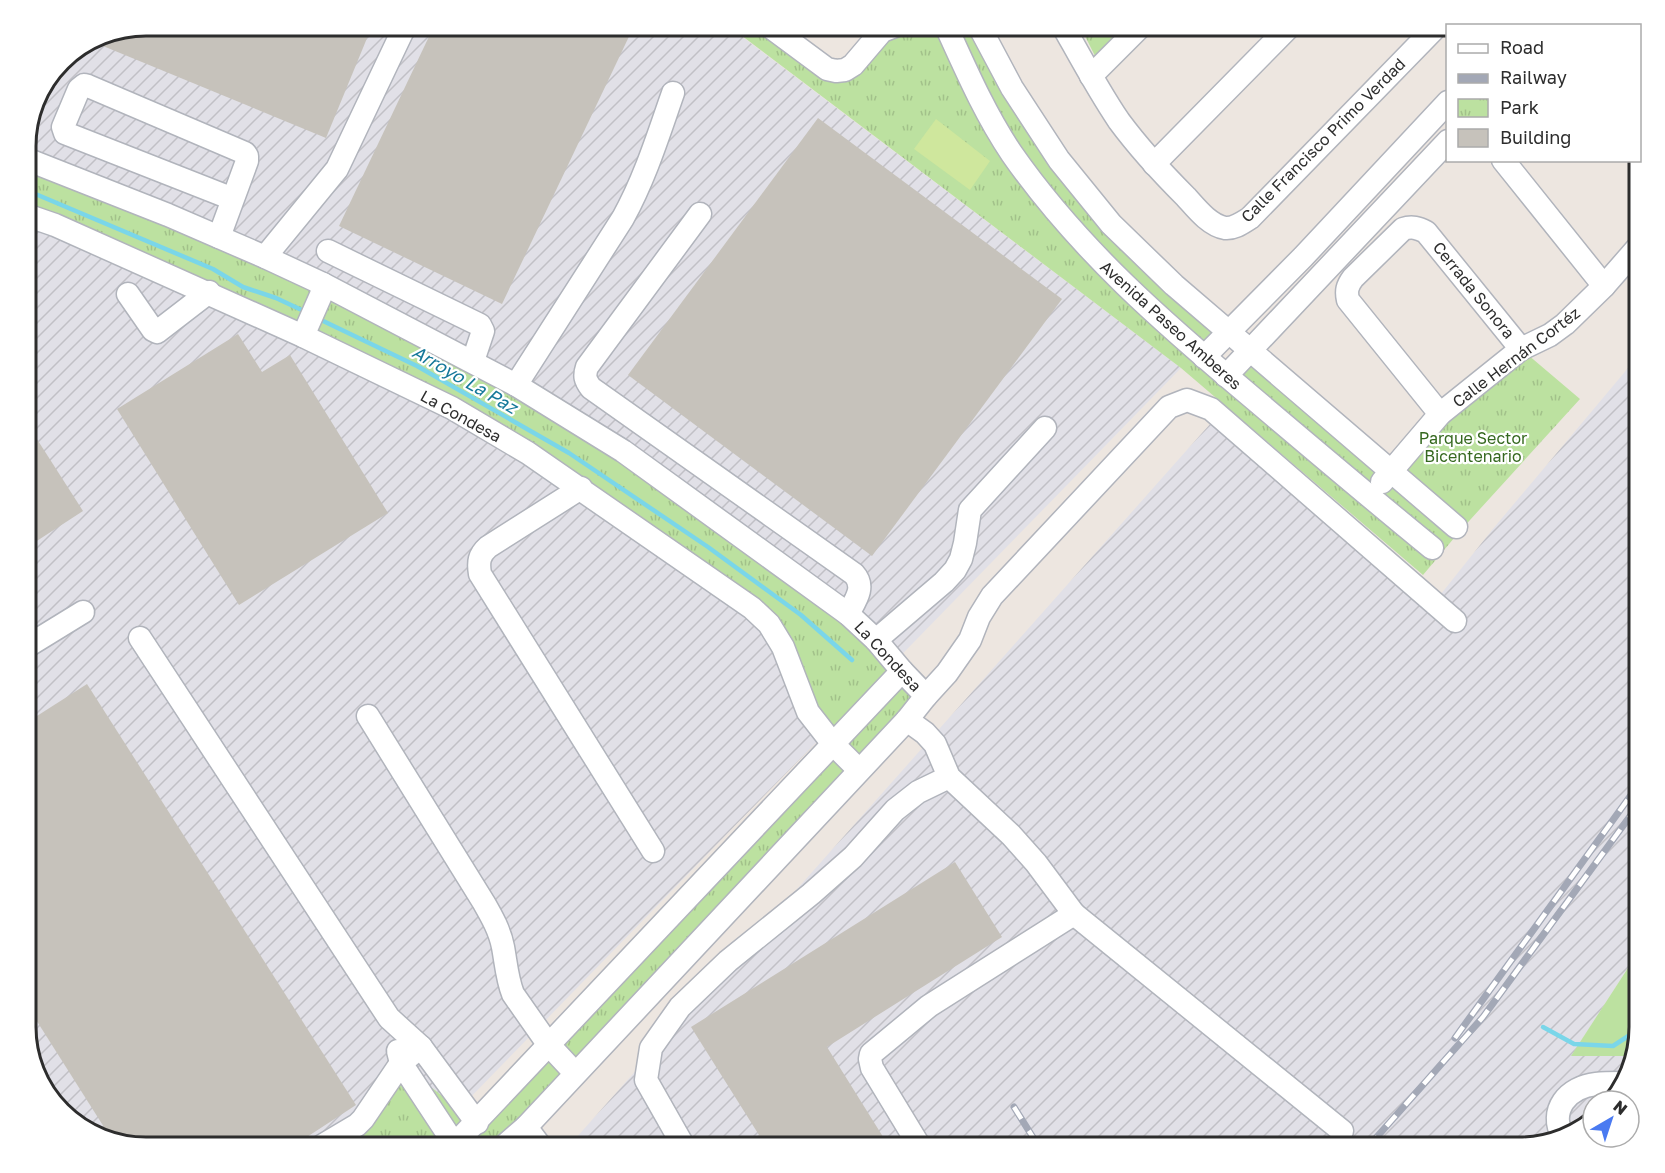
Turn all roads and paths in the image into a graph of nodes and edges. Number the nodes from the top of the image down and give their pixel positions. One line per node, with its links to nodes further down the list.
1 (400, 36): 22 (street)
2 (789, 36): 3 (street)
3 (879, 36)
4 (950, 36): 32 (street, Avenida Paseo Amberes)
5 (984, 36): 29 (street, Avenida Paseo Amberes)
6 (1069, 36): 10 (street)
7 (1131, 36): 10 (street)
8 (1280, 36): 16 (street)
9 (1412, 36): 16 (street, Calle Francisco Primo Verdad)
10 (1091, 76): 16 (street)
11 (673, 93): 35 (street)
12 (1446, 104): 29 (street)
13 (1446, 143): 31 (street)
14 (1505, 162): 24 (street)
15 (36, 163): 20 (street, La Condesa)
16 (1154, 164)
17 (233, 199): 17 (street); 20 (street)
18 (700, 214): 44 (street)
19 (36, 218): 26 (street, La Condesa)
20 (219, 237): 22 (street, La Condesa)
21 (328, 251): 33 (street)
22 (265, 256): 25 (street, La Condesa)
23 (1629, 258): 24 (street, Calle Hernán Cortéz)
24 (1604, 286): 30 (street, Calle Hernán Cortéz)
25 (322, 289): 28 (street); 33 (street, La Condesa)
26 (209, 292): 27 (street); 28 (street, La Condesa)
27 (128, 294)
28 (306, 329): 39 (street, La Condesa)
29 (1228, 332): 31 (street, Avenida Paseo Amberes); 32 (street)
30 (1521, 349): 36 (street, Calle Hernán Cortéz); 36 (street, Cerrada Sonora)
31 (1249, 350): 34 (street); 38 (street, Avenida Paseo Amberes)
32 (1204, 357): 34 (street, Avenida Paseo Amberes)
33 (473, 361): 35 (street, La Condesa)
34 (1226, 375): 40 (street, Avenida Paseo Amberes)
35 (516, 385): 44 (street, La Condesa)
36 (1440, 414): 38 (street, Calle Hernán Cortéz)
37 (1045, 428): 47 (street)
38 (1392, 472): 40 (street, Calle Hernán Cortéz); 41 (street, Avenida Paseo Amberes)
39 (581, 488): 53 (street, La Condesa); 56 (street)
40 (1369, 497): 42 (street, Avenida Paseo Amberes)
41 (1456, 526)
42 (1432, 548)
43 (84, 612): 48 (street)
44 (848, 614): 47 (street, La Condesa)
45 (1455, 621): 50 (street)
46 (140, 638): 58 (street)
47 (876, 640): 49 (street, La Condesa)
48 (36, 641)
49 (902, 672): 50 (street, La Condesa); 53 (street)
50 (926, 696): 52 (street, La Condesa)
51 (368, 716): 59 (street)
52 (907, 720): 54 (street, La Condesa); 55 (street)
53 (833, 744): 54 (street, La Condesa); 59 (street)
54 (859, 770): 62 (street)
55 (949, 777): 57 (street); 73 (street)
56 (653, 851)
57 (1074, 914): 67 (street); 74 (street)
58 (389, 1018): 60 (street); 61 (street)
59 (548, 1044): 62 (street); 64 (street)
60 (421, 1047): 61 (street); 64 (street)
61 (401, 1063): 68 (street); 69 (street)
62 (575, 1073): 65 (street)
63 (1613, 1083): 66 (street)
64 (477, 1123): 70 (street)
65 (526, 1126): 71 (street); 72 (street)
66 (1559, 1130)
67 (1342, 1131)
68 (338, 1137)
69 (447, 1137)
70 (462, 1137)
71 (514, 1137)
72 (534, 1137)
73 (678, 1137)
74 (913, 1137)

